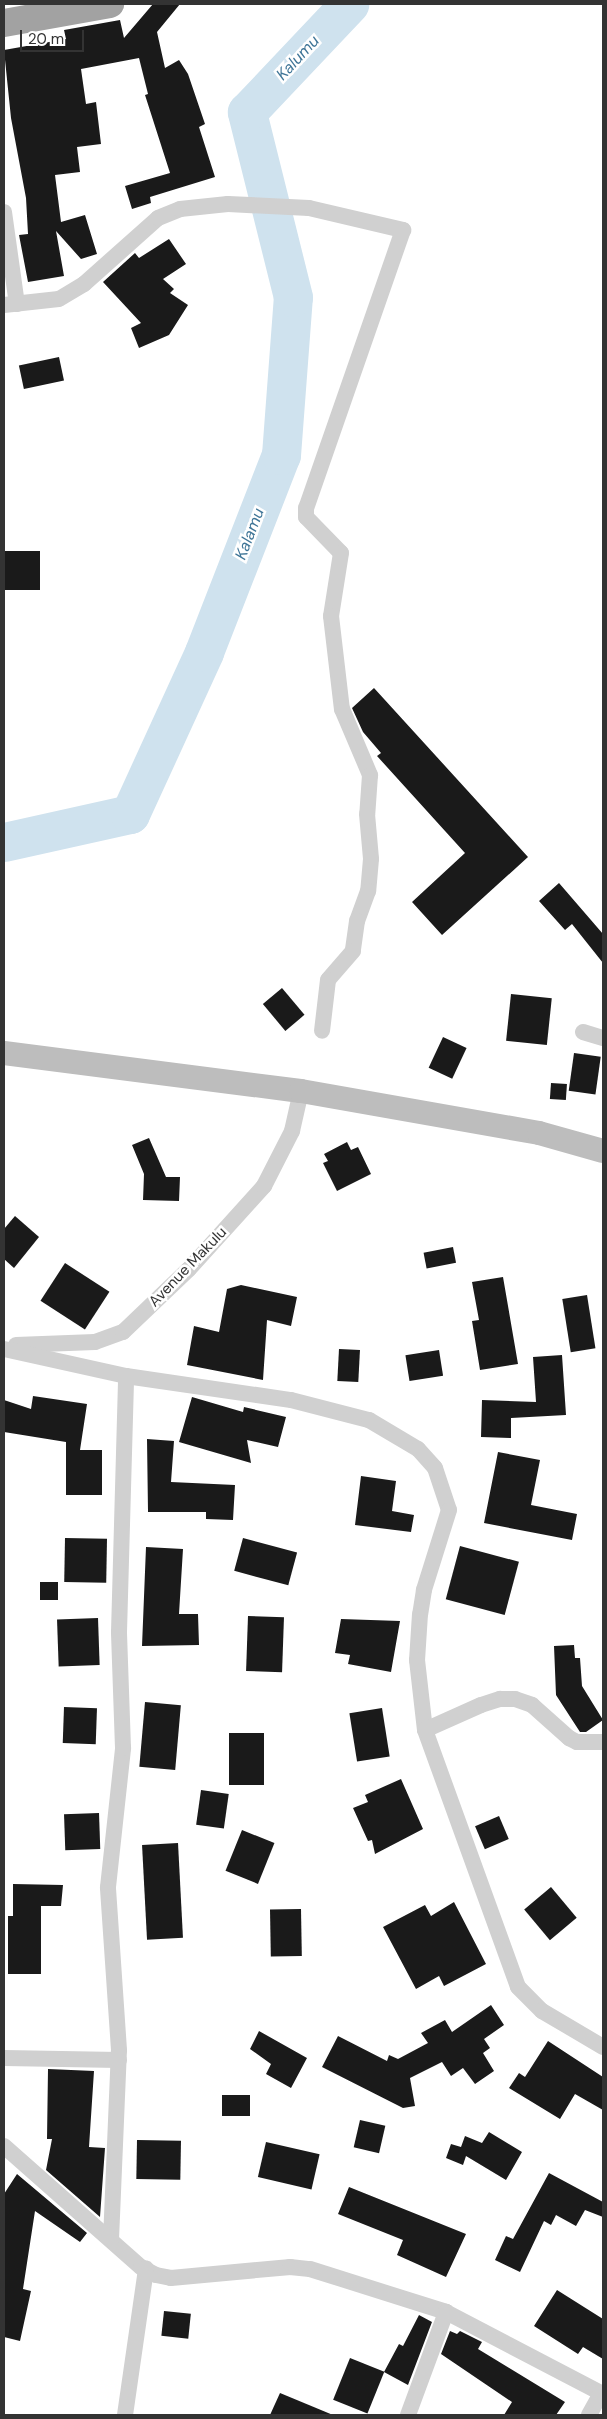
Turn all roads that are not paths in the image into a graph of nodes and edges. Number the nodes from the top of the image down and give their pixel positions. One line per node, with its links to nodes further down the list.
1 (110, 4): 2 (highway)
2 (4, 23)
3 (4, 212): 4 (street)
4 (10, 305): 5 (street)
5 (322, 1031)
6 (583, 1032): 7 (street)
7 (603, 1038)
8 (4, 1053): 9 (main road)
9 (301, 1091): 10 (main road); 11 (street, Avenue Makulu)
10 (603, 1151)
11 (4, 1347): 12 (street)
12 (126, 1376): 13 (street); 17 (street)
13 (424, 1730): 14 (street); 15 (street)
14 (603, 1742)
15 (603, 2047)
16 (4, 2058): 17 (street)
17 (119, 2060): 19 (street)
18 (4, 2146): 19 (street)
19 (110, 2240): 20 (street)
20 (146, 2269): 21 (street); 23 (street)
21 (446, 2312): 22 (street); 24 (street)
22 (602, 2394): 25 (street)
23 (125, 2415)
24 (408, 2415)
25 (589, 2415)

